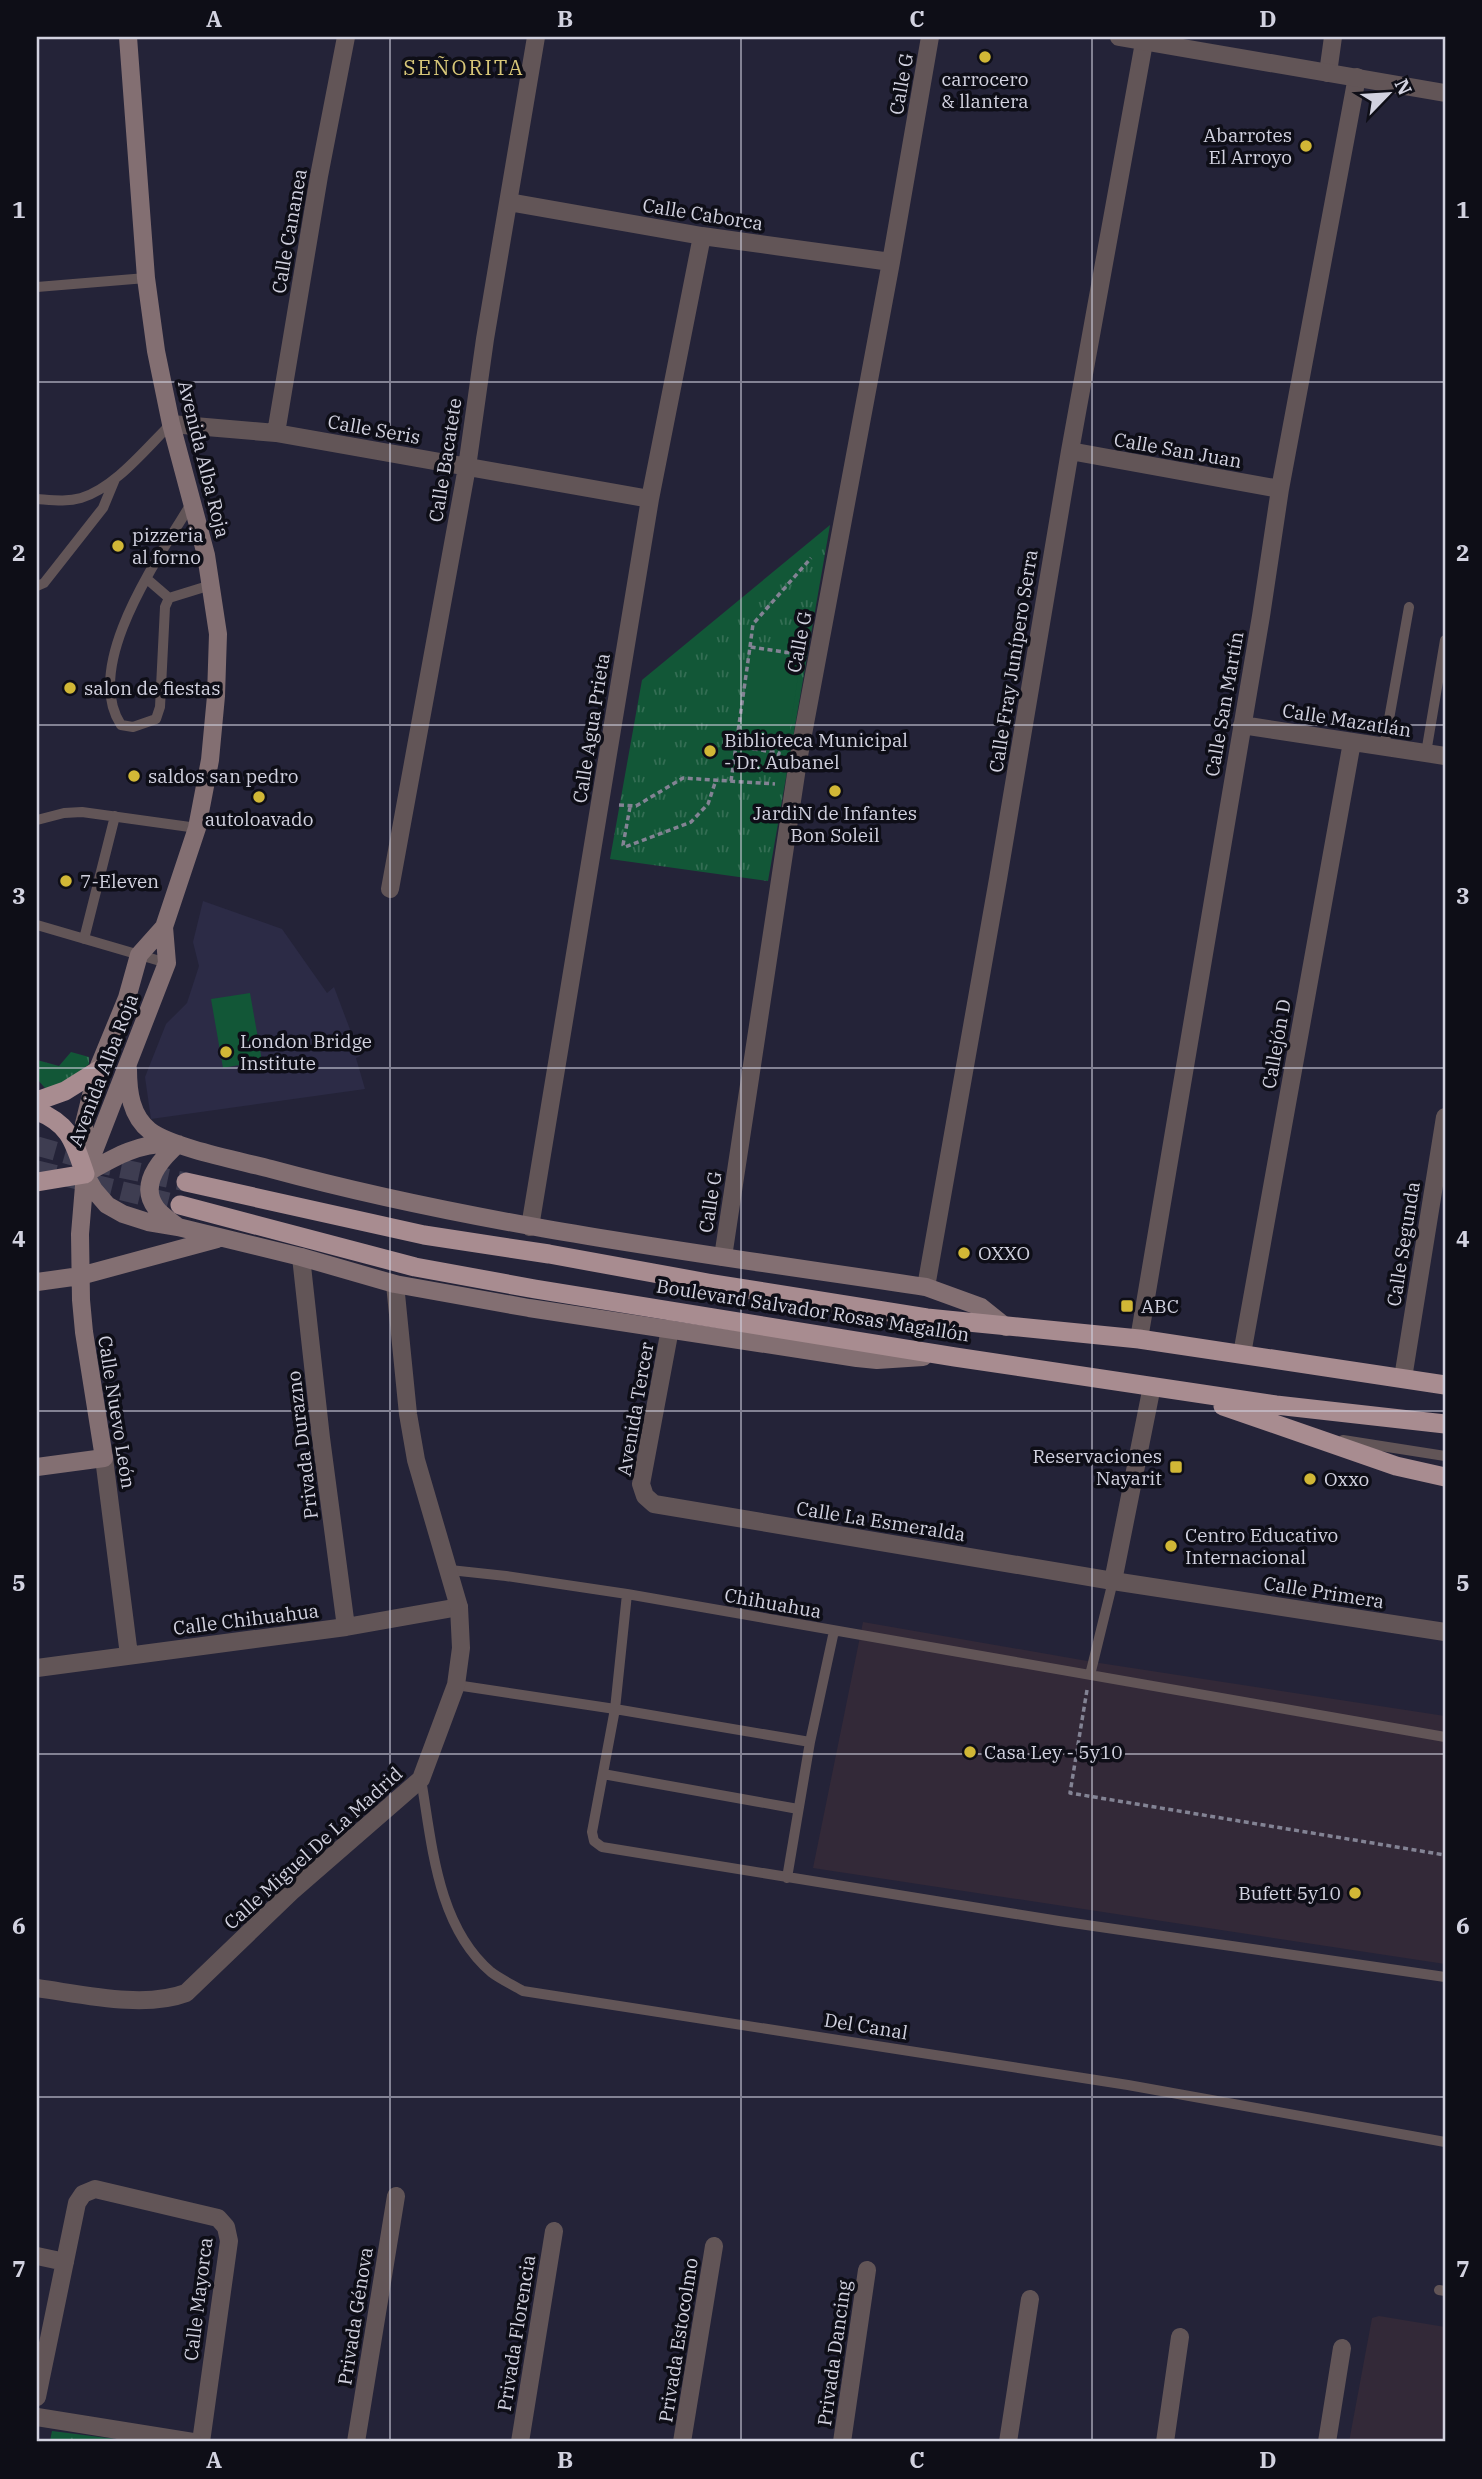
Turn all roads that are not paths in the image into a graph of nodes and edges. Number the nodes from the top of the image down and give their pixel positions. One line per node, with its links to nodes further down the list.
1 (128, 37): 14 (main road, Avenida Alba Roja)
2 (346, 37): 17 (street, Calle Cananea)
3 (536, 37): 11 (street, Calle Bacatete)
4 (930, 37): 13 (street, Calle G)
5 (1119, 37): 7 (street)
6 (1334, 37): 8 (street)
7 (1144, 39): 8 (street); 18 (street, Calle Fray Junípero Serra)
8 (1328, 73): 9 (street)
9 (1357, 78): 10 (street); 21 (street, Calle San Martín)
10 (1445, 93)
11 (509, 202): 12 (street, Calle Caborca); 19 (street, Calle Bacatete)
12 (702, 236): 13 (street, Calle Caborca); 24 (street, Calle Agua Prieta)
13 (891, 261): 59 (street, Calle G)
14 (146, 278): 15 (lane); 16 (main road, Avenida Alba Roja)
15 (37, 287)
16 (171, 424): 17 (street, Calle Seris); 20 (lane); 23 (main road, Avenida Alba Roja)
17 (276, 433): 19 (street, Calle Seris)
18 (1070, 451): 21 (street, Calle San Juan); 63 (street, Calle Fray Junípero Serra)
19 (467, 467): 24 (street, Calle Seris); 39 (street, Calle Bacatete)
20 (115, 479): 22 (lane); 27 (lane)
21 (1280, 489): 31 (street, Calle San Martín)
22 (37, 499)
23 (193, 499): 25 (lane); 26 (main road, Avenida Alba Roja)
24 (650, 499): 56 (street, Calle Agua Prieta)
25 (147, 579): 28 (lane); 28 (lane)
26 (211, 585): 28 (lane); 38 (main road, Avenida Alba Roja)
27 (37, 586)
28 (169, 598)
29 (1409, 607): 33 (lane)
30 (1445, 640): 34 (lane)
31 (1242, 725): 32 (street, Calle Mazatlán); 66 (street, Calle San Martín)
32 (1352, 742): 33 (street, Calle Mazatlán); 67 (street, Callejón D)
33 (1384, 747): 34 (street, Calle Mazatlán)
34 (1426, 753): 35 (street, Calle Mazatlán)
35 (1445, 756)
36 (115, 816): 37 (lane); 38 (lane); 42 (lane)
37 (37, 820)
38 (197, 828): 41 (main road, Avenida Alba Roja)
39 (390, 889)
40 (37, 925): 42 (lane)
41 (164, 927): 43 (main road, Avenida Alba Roja); 44 (main road, Avenida Alba Roja)
42 (85, 939): 43 (lane)
43 (139, 955): 44 (lane); 46 (main road, Avenida Alba Roja)
44 (167, 963): 45 (main road, Avenida Alba Roja)
45 (128, 1062): 50 (main road); 51 (main road, Avenida Alba Roja)
46 (97, 1071): 47 (highway); 51 (main road, Avenida Alba Roja)
47 (37, 1101)
48 (37, 1111): 51 (highway)
49 (1445, 1117): 69 (street, Calle Segunda)
50 (178, 1144): 51 (main road); 55 (main road); 56 (main road)
51 (85, 1174): 52 (highway); 55 (main road); 60 (main road, Calle Nuevo León)
52 (37, 1182)
53 (186, 1182): 64 (highway, Boulevard Salvador Rosas Magallón)
54 (180, 1205): 68 (highway, Boulevard Salvador Rosas Magallón)
55 (178, 1227): 57 (main road)
56 (530, 1227): 59 (main road)
57 (220, 1238): 58 (main road); 60 (main road)
58 (301, 1257): 62 (main road); 84 (street, Privada Durazno)
59 (723, 1257): 63 (main road)
60 (80, 1276): 61 (main road); 76 (main road, Calle Nuevo León)
61 (37, 1282)
62 (395, 1284): 65 (main road); 80 (street, Calle Miguel De La Madrid)
63 (926, 1287): 64 (main road)
64 (1006, 1327): 66 (highway, Boulevard Salvador Rosas Magallón)
65 (670, 1329): 68 (main road); 79 (street, Avenida Tercer)
66 (1139, 1339): 67 (highway, Boulevard Salvador Rosas Magallón)
67 (1242, 1354): 69 (highway, Boulevard Salvador Rosas Magallón)
68 (955, 1357): 70 (highway, Boulevard Salvador Rosas Magallón)
69 (1403, 1378): 71 (highway, Boulevard Salvador Rosas Magallón)
70 (1152, 1385): 72 (highway, Boulevard Salvador Rosas Magallón); 81 (street)
71 (1445, 1385)
72 (1176, 1390): 73 (highway, Boulevard Salvador Rosas Magallón); 74 (highway)
73 (1445, 1424)
74 (1306, 1435): 75 (lane); 78 (highway)
75 (1445, 1456)
76 (104, 1458): 77 (main road); 87 (street, Calle Nuevo León)
77 (37, 1467)
78 (1445, 1477)
79 (645, 1496): 81 (street, Calle La Esmeralda)
80 (450, 1570): 82 (lane, Chihuahua); 83 (street, Calle Miguel De La Madrid)
81 (1113, 1581): 86 (street, Calle Primera); 89 (lane)
82 (627, 1594): 85 (lane, Chihuahua); 91 (lane)
83 (459, 1607): 84 (street, Calle Chihuahua); 90 (street, Calle Miguel De La Madrid)
84 (346, 1627): 87 (street, Calle Chihuahua)
85 (834, 1631): 89 (lane, Chihuahua); 93 (lane)
86 (1445, 1632)
87 (129, 1655): 88 (street, Calle Chihuahua)
88 (37, 1668)
89 (1090, 1675): 92 (lane, Chihuahua)
90 (456, 1685): 91 (lane); 95 (street, Calle Miguel De La Madrid)
91 (615, 1709): 93 (lane); 94 (lane)
92 (1445, 1737)
93 (810, 1742): 96 (lane)
94 (603, 1774): 96 (lane); 97 (lane)
95 (421, 1779): 99 (street, Calle Miguel De La Madrid); 100 (lane, Del Canal)
96 (798, 1809): 97 (lane)
97 (787, 1878): 98 (lane)
98 (1445, 1977)
99 (37, 1988)
100 (1445, 2142)
101 (396, 2196): 114 (street, Privada Génova)
102 (554, 2231): 115 (street, Privada Florencia)
103 (715, 2246): 116 (street, Privada Estocolmo)
104 (37, 2256): 105 (street)
105 (65, 2262): 110 (street, Calle Mayorca); 113 (street, Calle Mayorca)
106 (867, 2270): 117 (street, Privada Dancing)
107 (1030, 2299): 118 (street)
108 (1180, 2337): 119 (street)
109 (1342, 2348): 120 (street)
110 (37, 2397)
111 (37, 2417): 112 (street)
112 (193, 2442)
113 (201, 2442)
114 (356, 2442)
115 (520, 2442)
116 (682, 2442)
117 (842, 2442)
118 (1009, 2442)
119 (1165, 2442)
120 (1327, 2442)

